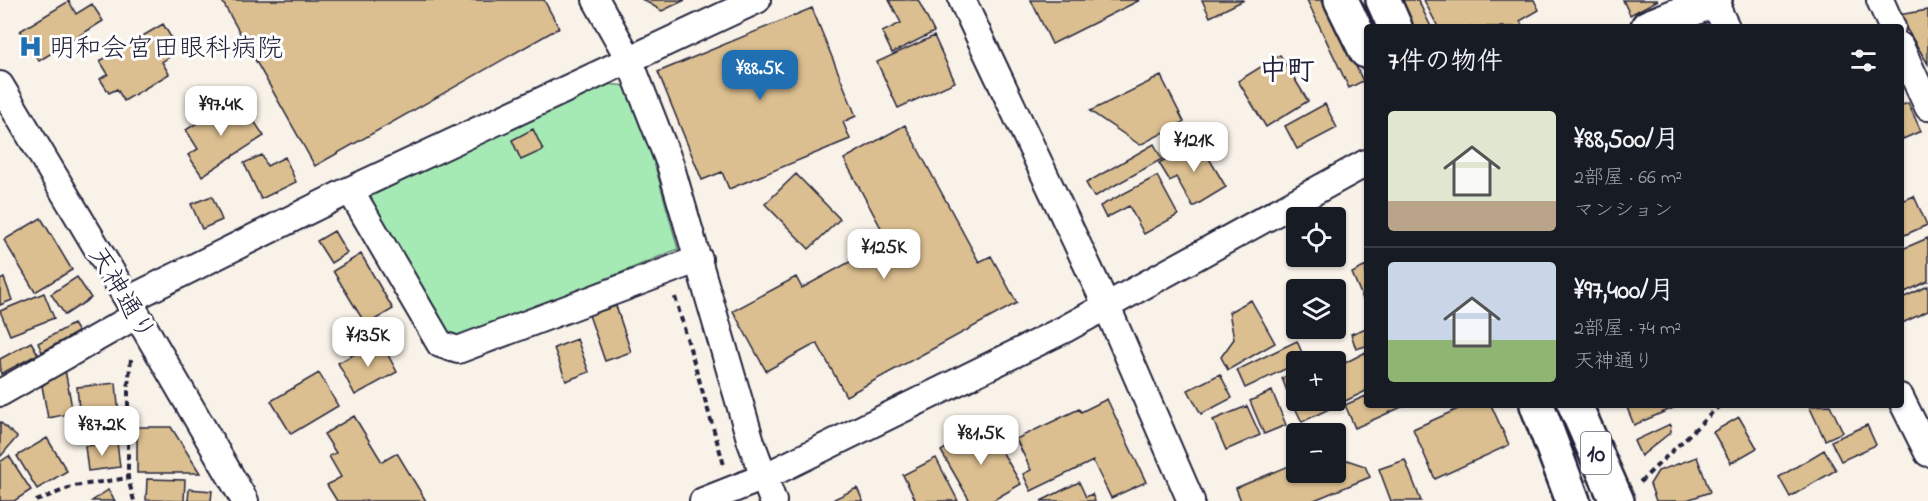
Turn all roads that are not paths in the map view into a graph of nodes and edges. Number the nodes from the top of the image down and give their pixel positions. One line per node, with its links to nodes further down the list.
1 (596, 0): 14 (street)
2 (757, 0): 14 (street)
3 (962, 0): 20 (street)
4 (1341, 0): 12 (main road)
5 (1383, 0): 8 (main road)
6 (1714, 0): 9 (main road); 10 (street)
7 (1880, 0): 11 (street)
8 (1394, 24)
9 (1655, 24)
10 (1725, 24)
11 (1891, 24)
12 (1364, 47)
13 (1904, 55): 16 (street)
14 (629, 59): 18 (street); 19 (street)
15 (0, 85): 21 (street, 天神通り)
16 (1928, 107)
17 (1364, 164): 20 (street)
18 (350, 190): 19 (street); 21 (street)
19 (699, 259): 27 (street)
20 (1107, 306): 27 (street); 31 (street)
21 (133, 308): 22 (street); 29 (street, 天神通り)
22 (0, 393)
23 (1904, 405): 26 (street)
24 (1538, 408): 32 (main road, 10)
25 (1577, 408): 28 (main road, 10)
26 (1928, 453)
27 (768, 489): 30 (street)
28 (1626, 494)
29 (245, 501)
30 (703, 501)
31 (1191, 501)
32 (1573, 501)

